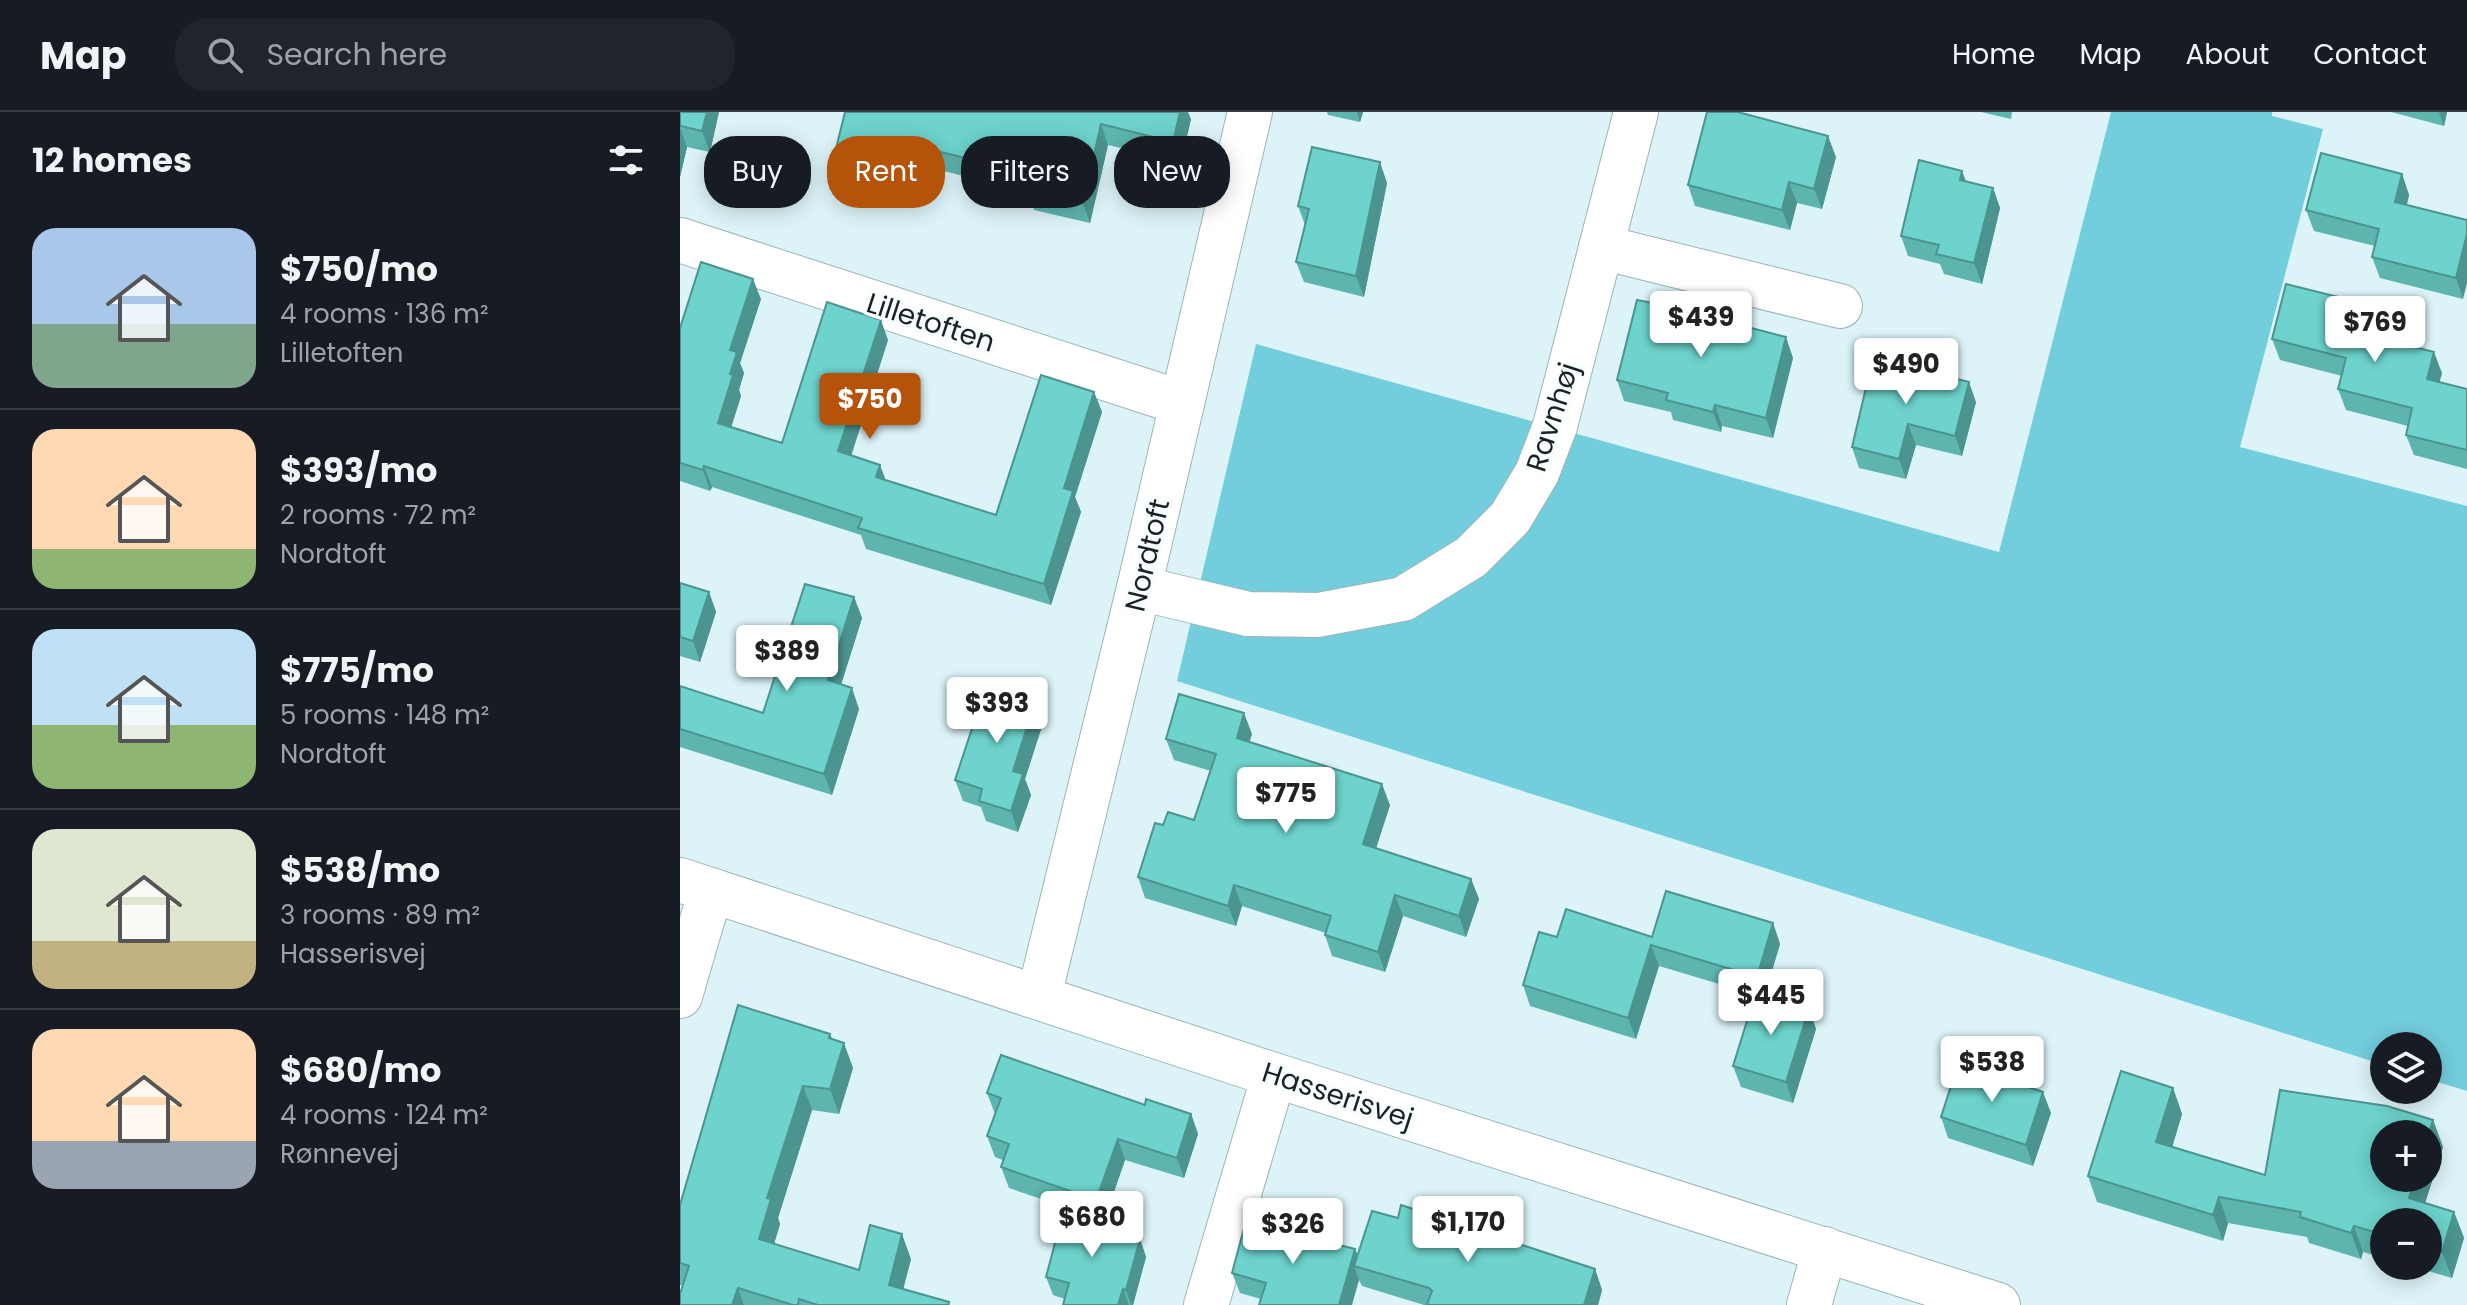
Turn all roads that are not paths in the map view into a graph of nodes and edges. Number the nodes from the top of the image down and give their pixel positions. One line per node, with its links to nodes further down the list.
1 (1250, 112): 6 (street, Nordtoft)
2 (1636, 112): 4 (street, Ravnhøj)
3 (680, 240): 6 (street, Lilletoften)
4 (1601, 247): 5 (street); 7 (street, Ravnhøj)
5 (1840, 306)
6 (1182, 403): 7 (street, Nordtoft)
7 (1139, 588): 10 (street, Nordtoft)
8 (695, 885): 9 (street); 10 (street, Hasserisvej)
9 (680, 996)
10 (1039, 996): 11 (street, Hasserisvej)
11 (1274, 1075): 12 (street, Hasserisvej); 13 (street)
12 (1825, 1249): 14 (street); 15 (street, Hasserisvej)
13 (1206, 1305)
14 (1809, 1305)
15 (1998, 1305)

